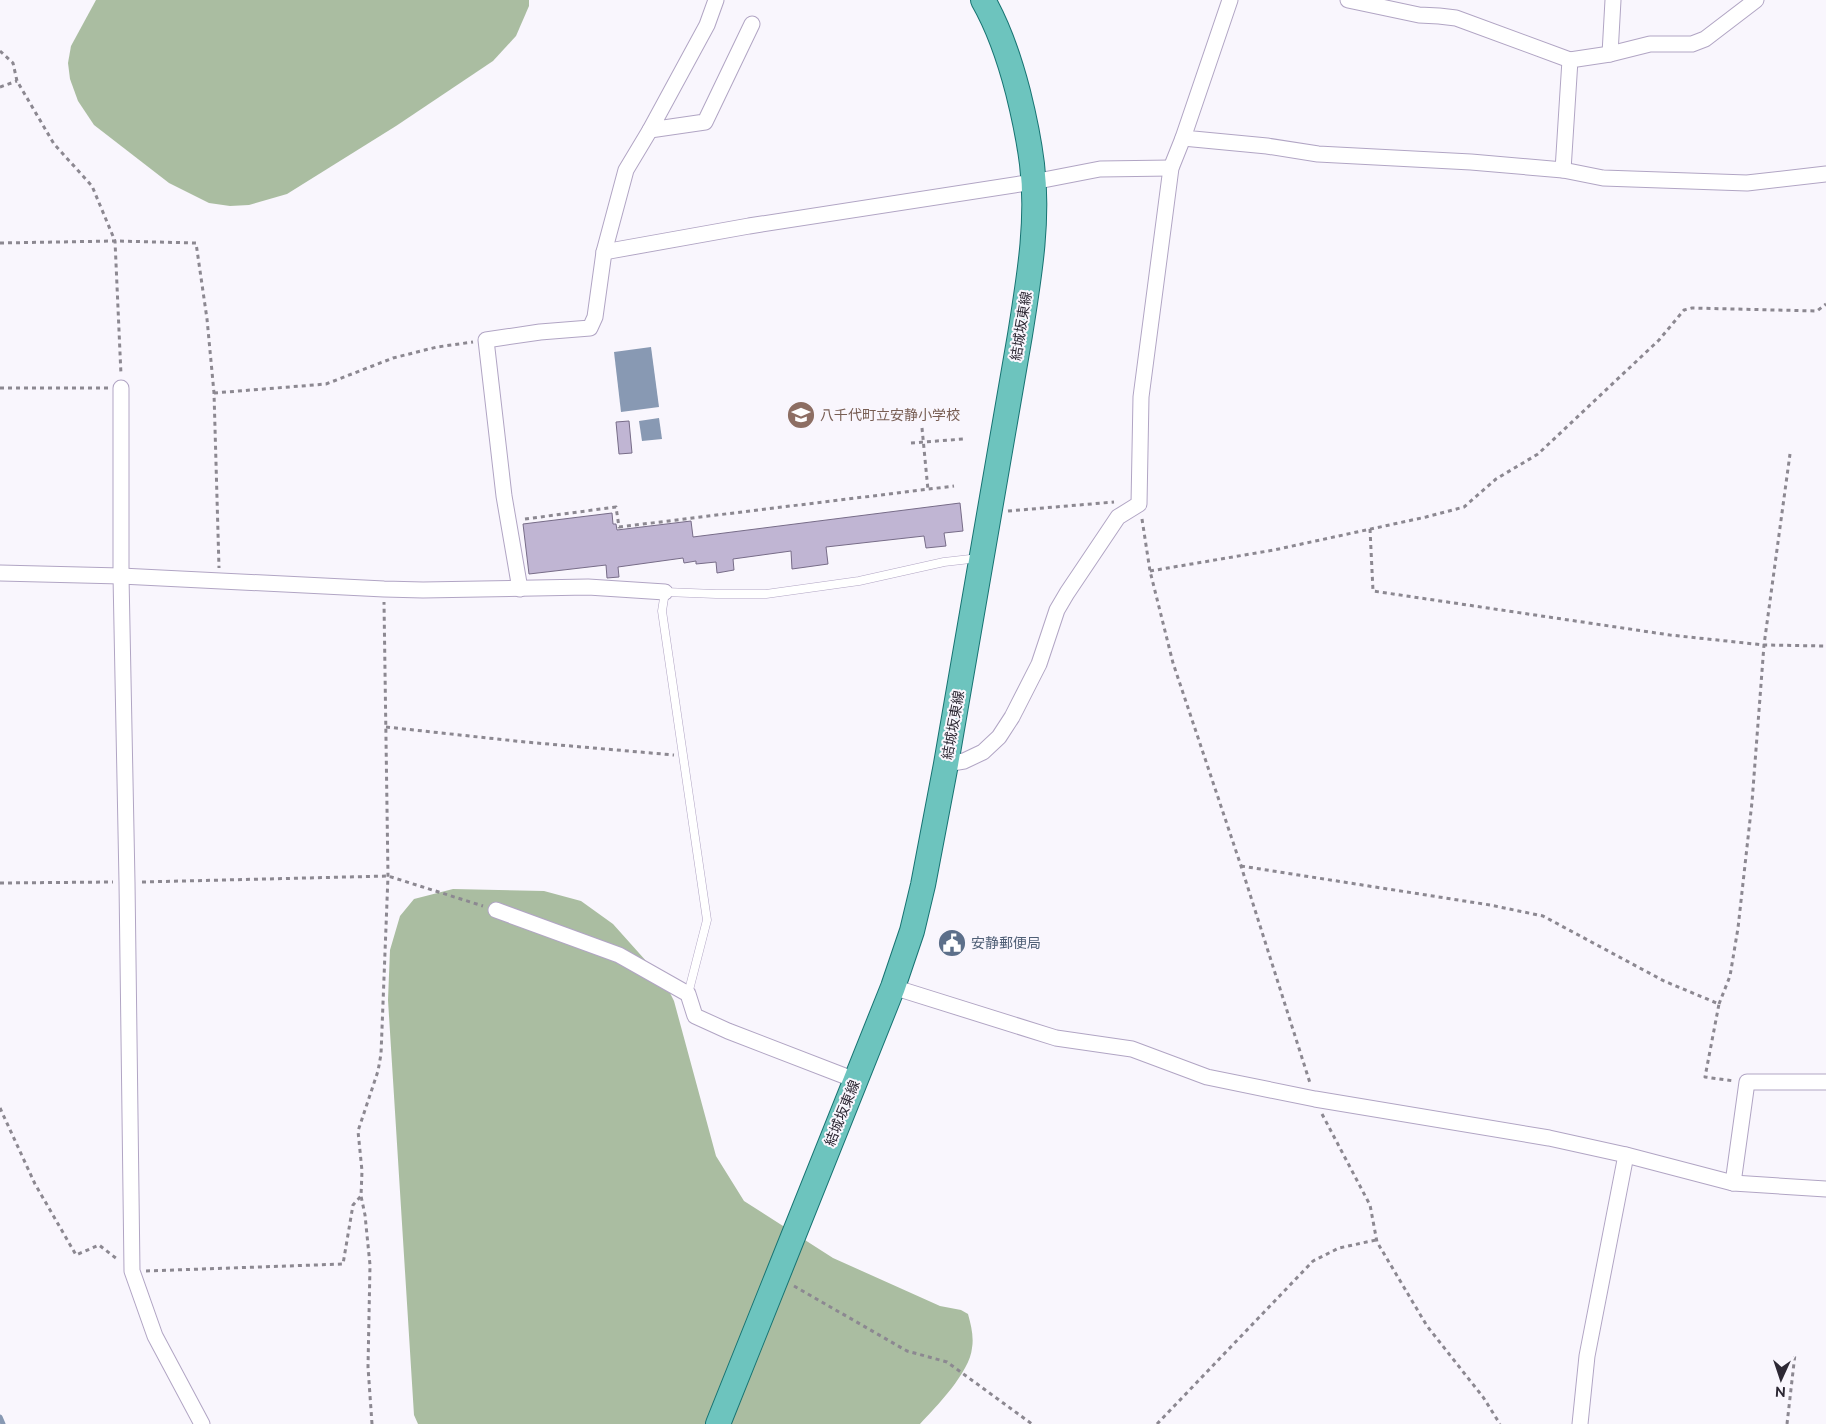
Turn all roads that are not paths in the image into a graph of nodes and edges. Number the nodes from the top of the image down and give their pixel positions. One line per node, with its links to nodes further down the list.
1 (716, 0): 10 (street)
2 (982, 0): 15 (main road, 結城坂東線)
3 (1230, 0): 11 (street)
4 (1348, 0): 9 (street)
5 (1613, 0): 8 (street)
6 (1756, 0): 8 (street)
7 (752, 24): 10 (street)
8 (1610, 54): 9 (street)
9 (1570, 60): 13 (street)
10 (650, 130): 16 (street)
11 (1183, 138): 12 (street); 13 (street)
12 (1171, 168): 15 (street); 23 (street)
13 (1563, 170): 14 (street)
14 (1826, 174)
15 (1034, 182): 16 (street); 18 (main road, 結城坂東線)
16 (604, 252): 21 (street)
17 (121, 388): 20 (street)
18 (981, 558): 22 (lane); 23 (main road, 結城坂東線)
19 (0, 573): 20 (street)
20 (121, 576): 21 (street); 32 (street)
21 (520, 589): 22 (street)
22 (665, 592): 26 (lane)
23 (946, 764): 25 (main road, 結城坂東線)
24 (496, 910): 26 (street)
25 (893, 987): 27 (main road, 結城坂東線); 29 (street)
26 (688, 994): 27 (street)
27 (855, 1080): 33 (main road, 結城坂東線)
28 (1826, 1082): 30 (street)
29 (1626, 1155): 30 (street); 34 (street)
30 (1733, 1183): 31 (street)
31 (1826, 1189)
32 (202, 1424)
33 (718, 1424)
34 (1580, 1424)

